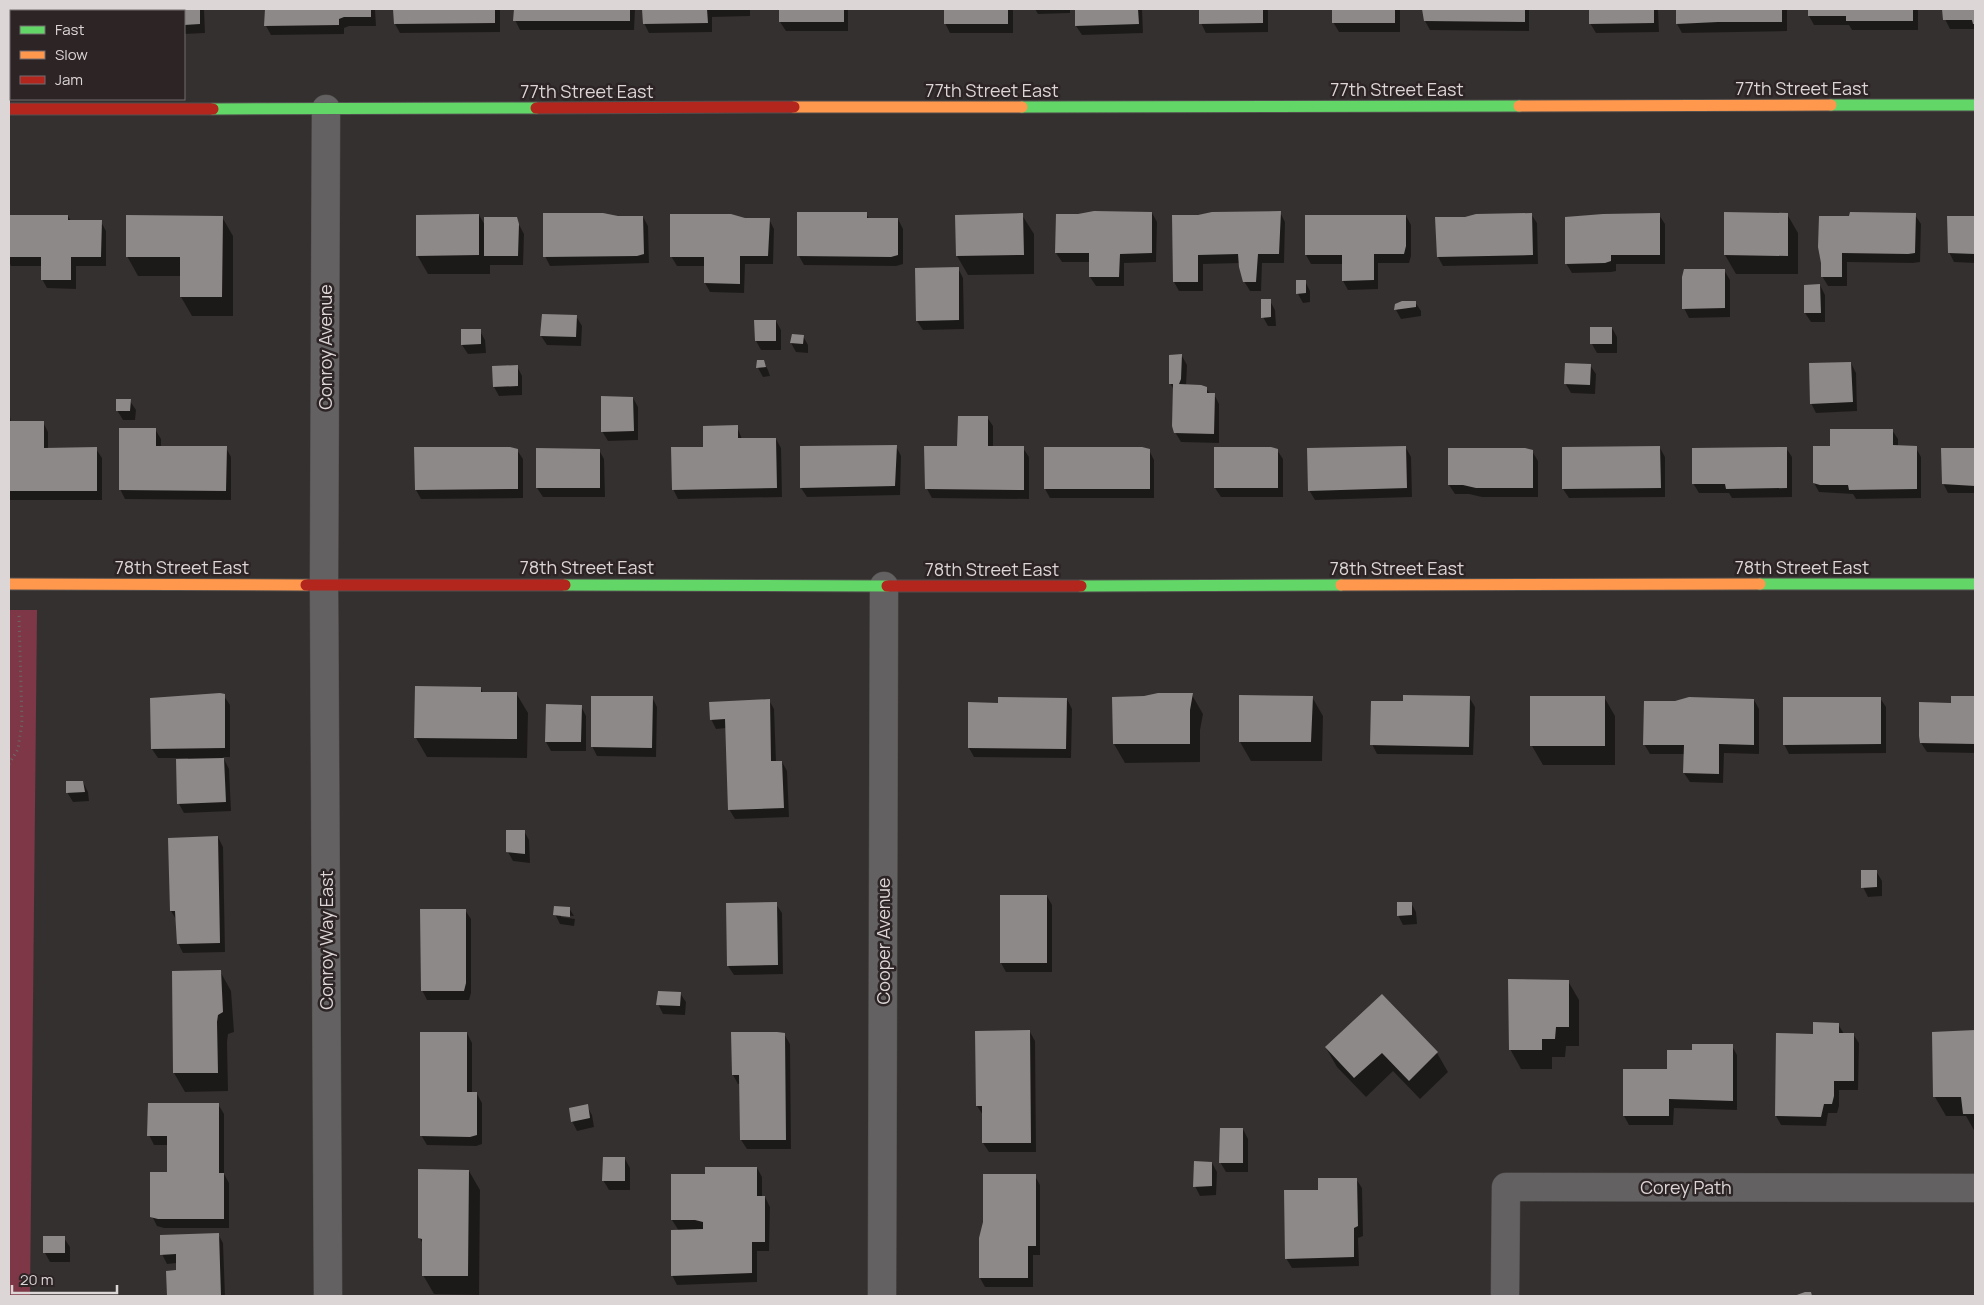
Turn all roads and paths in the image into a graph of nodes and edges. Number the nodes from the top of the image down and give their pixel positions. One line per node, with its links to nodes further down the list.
1 (1975, 105): 3 (street, 77th Street East)
2 (9, 109): 3 (street, 77th Street East)
3 (326, 109): 5 (street, Conroy Avenue)
4 (13, 584): 5 (street, 78th Street East); 8 (path)
5 (324, 584): 7 (street, 78th Street East); 10 (street, Conroy Way East)
6 (1975, 584): 7 (street, 78th Street East)
7 (884, 586): 11 (street, Cooper Avenue)
8 (9, 764)
9 (1975, 1188): 12 (street, Corey Path)
10 (328, 1296)
11 (882, 1296)
12 (1506, 1296)

